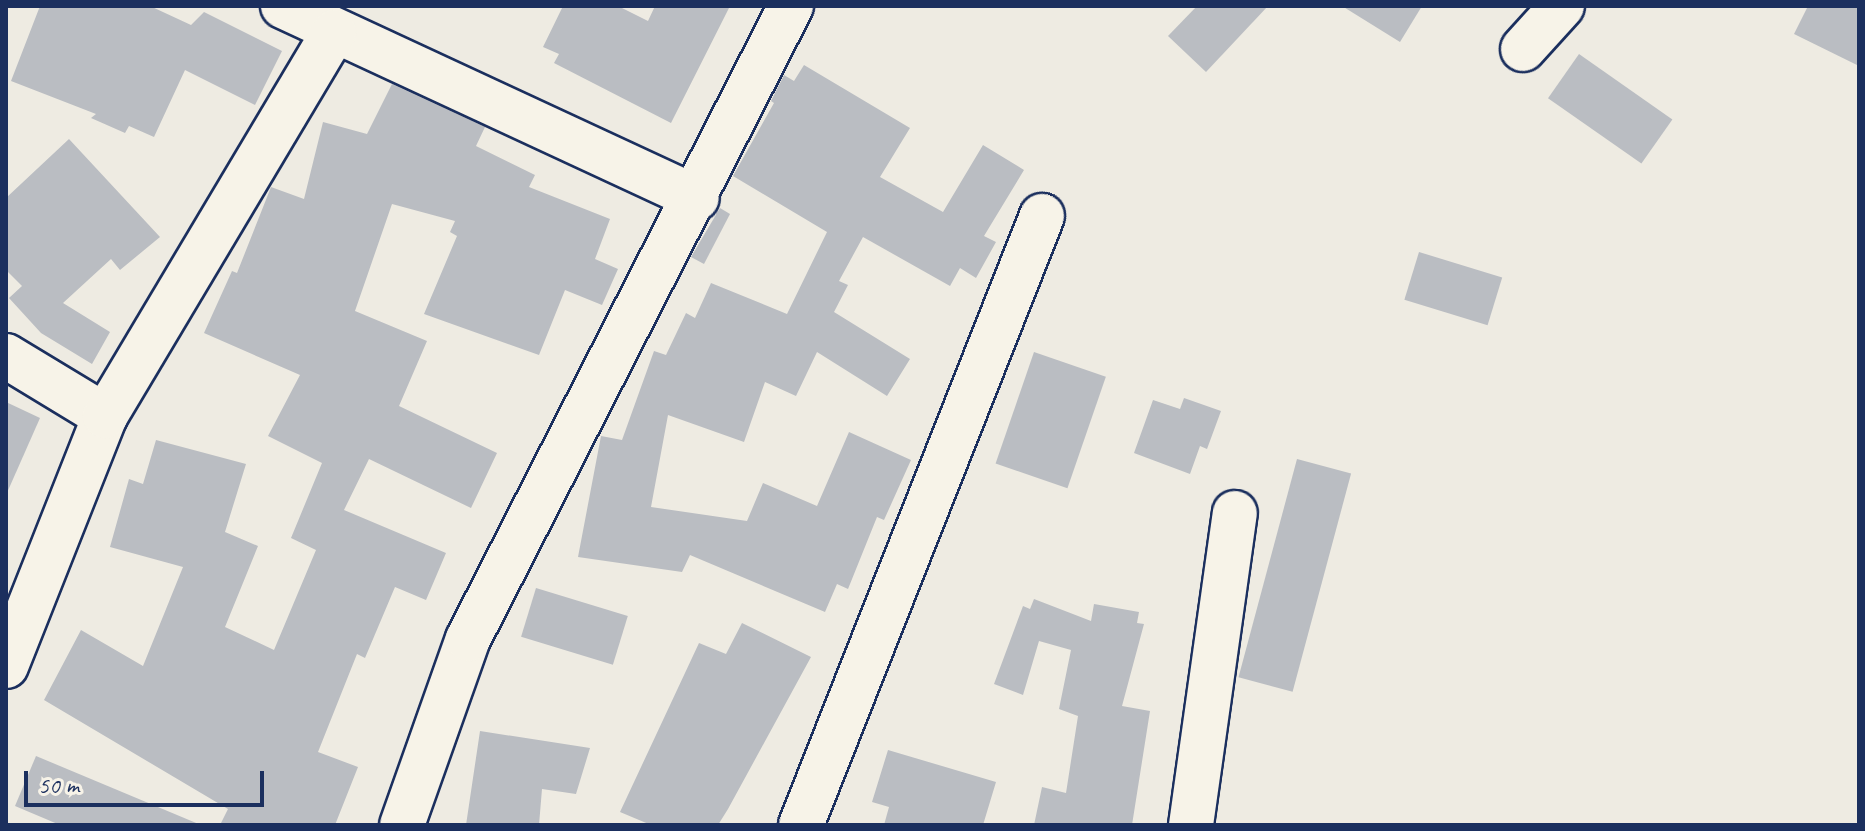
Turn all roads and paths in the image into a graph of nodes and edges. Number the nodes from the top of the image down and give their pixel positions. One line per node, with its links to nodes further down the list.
1 (283, 6): 4 (street)
2 (791, 6): 6 (street)
3 (1562, 6): 5 (street)
4 (334, 32): 6 (street); 9 (street)
5 (1523, 49)
6 (697, 198): 12 (street)
7 (1042, 216): 13 (street)
8 (6, 356): 9 (street)
9 (105, 416): 11 (street)
10 (1235, 513): 14 (street)
11 (6, 666)
12 (402, 825)
13 (801, 825)
14 (1191, 825)

